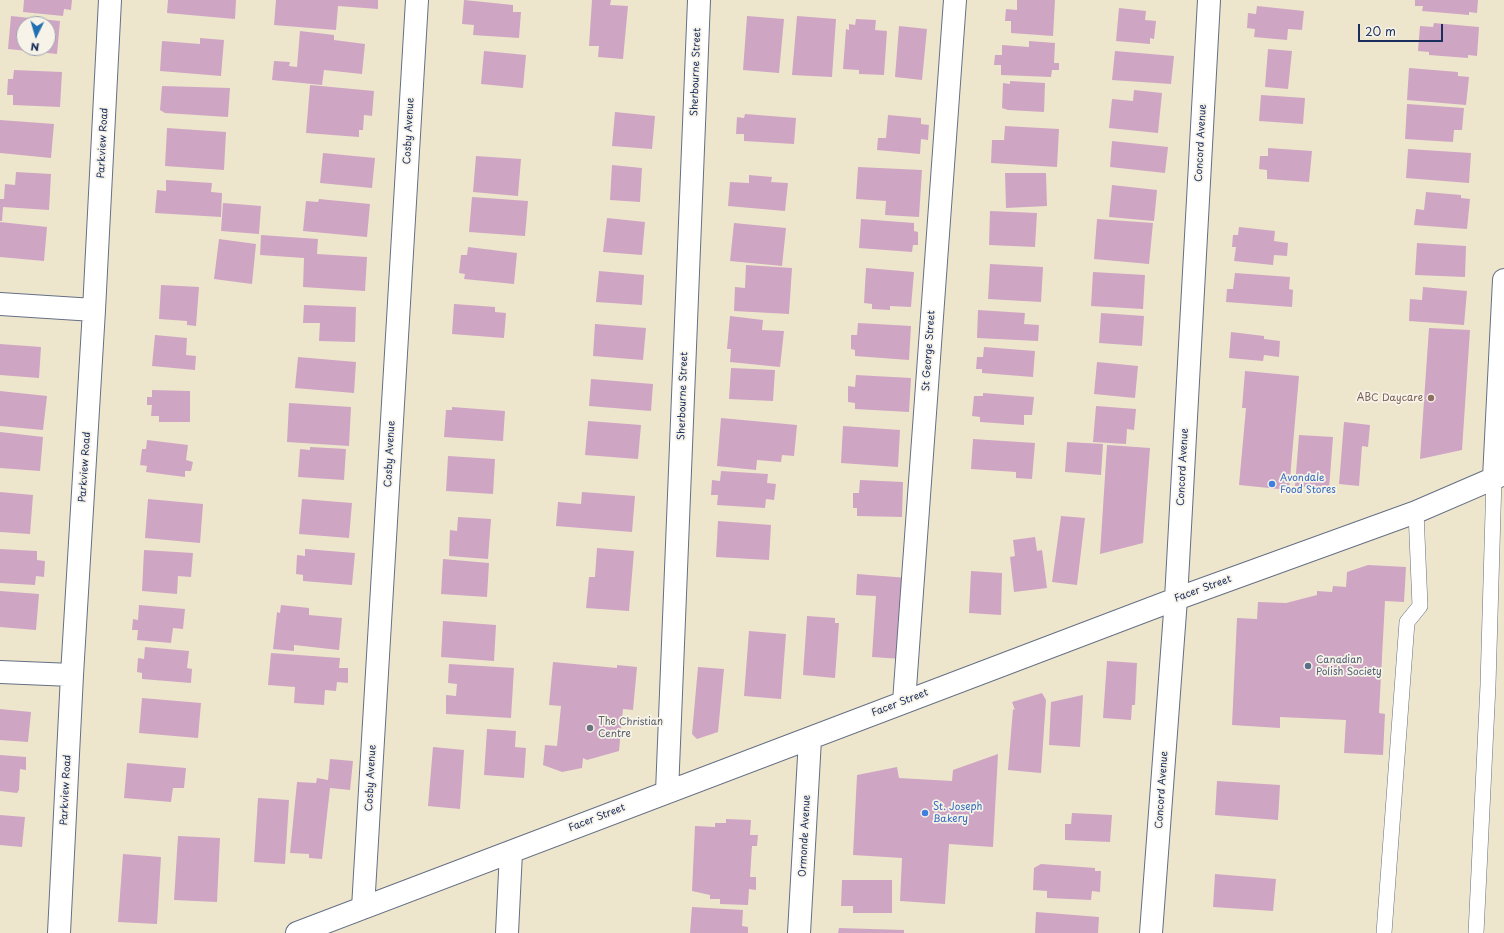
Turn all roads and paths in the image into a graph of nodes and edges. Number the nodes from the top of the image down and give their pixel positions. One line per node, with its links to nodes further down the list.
1 (110, 0): 8 (street, Parkview Road)
2 (416, 0): 18 (street, Cosby Avenue)
3 (699, 0): 16 (street, Sherbourne Street)
4 (955, 0): 14 (street, St George Street)
5 (1209, 0): 11 (street, Concord Avenue)
6 (1504, 280): 9 (street)
7 (0, 304): 8 (street)
8 (94, 310): 13 (street, Parkview Road)
9 (1499, 476): 10 (street, Facer Street); 25 (lane)
10 (1416, 512): 11 (street, Facer Street); 24 (lane)
11 (1176, 599): 14 (street, Facer Street); 23 (street, Concord Avenue)
12 (0, 672): 13 (street)
13 (72, 676): 19 (street, Parkview Road)
14 (904, 702): 15 (street, Facer Street)
15 (810, 739): 16 (street, Facer Street); 22 (street, Ormonde Avenue)
16 (667, 792): 17 (street, Facer Street)
17 (511, 852): 18 (street, Facer Street); 21 (street)
18 (363, 908): 20 (street, Facer Street)
19 (59, 933)
20 (296, 933)
21 (507, 933)
22 (799, 933)
23 (1151, 933)
24 (1384, 933)
25 (1476, 933)

